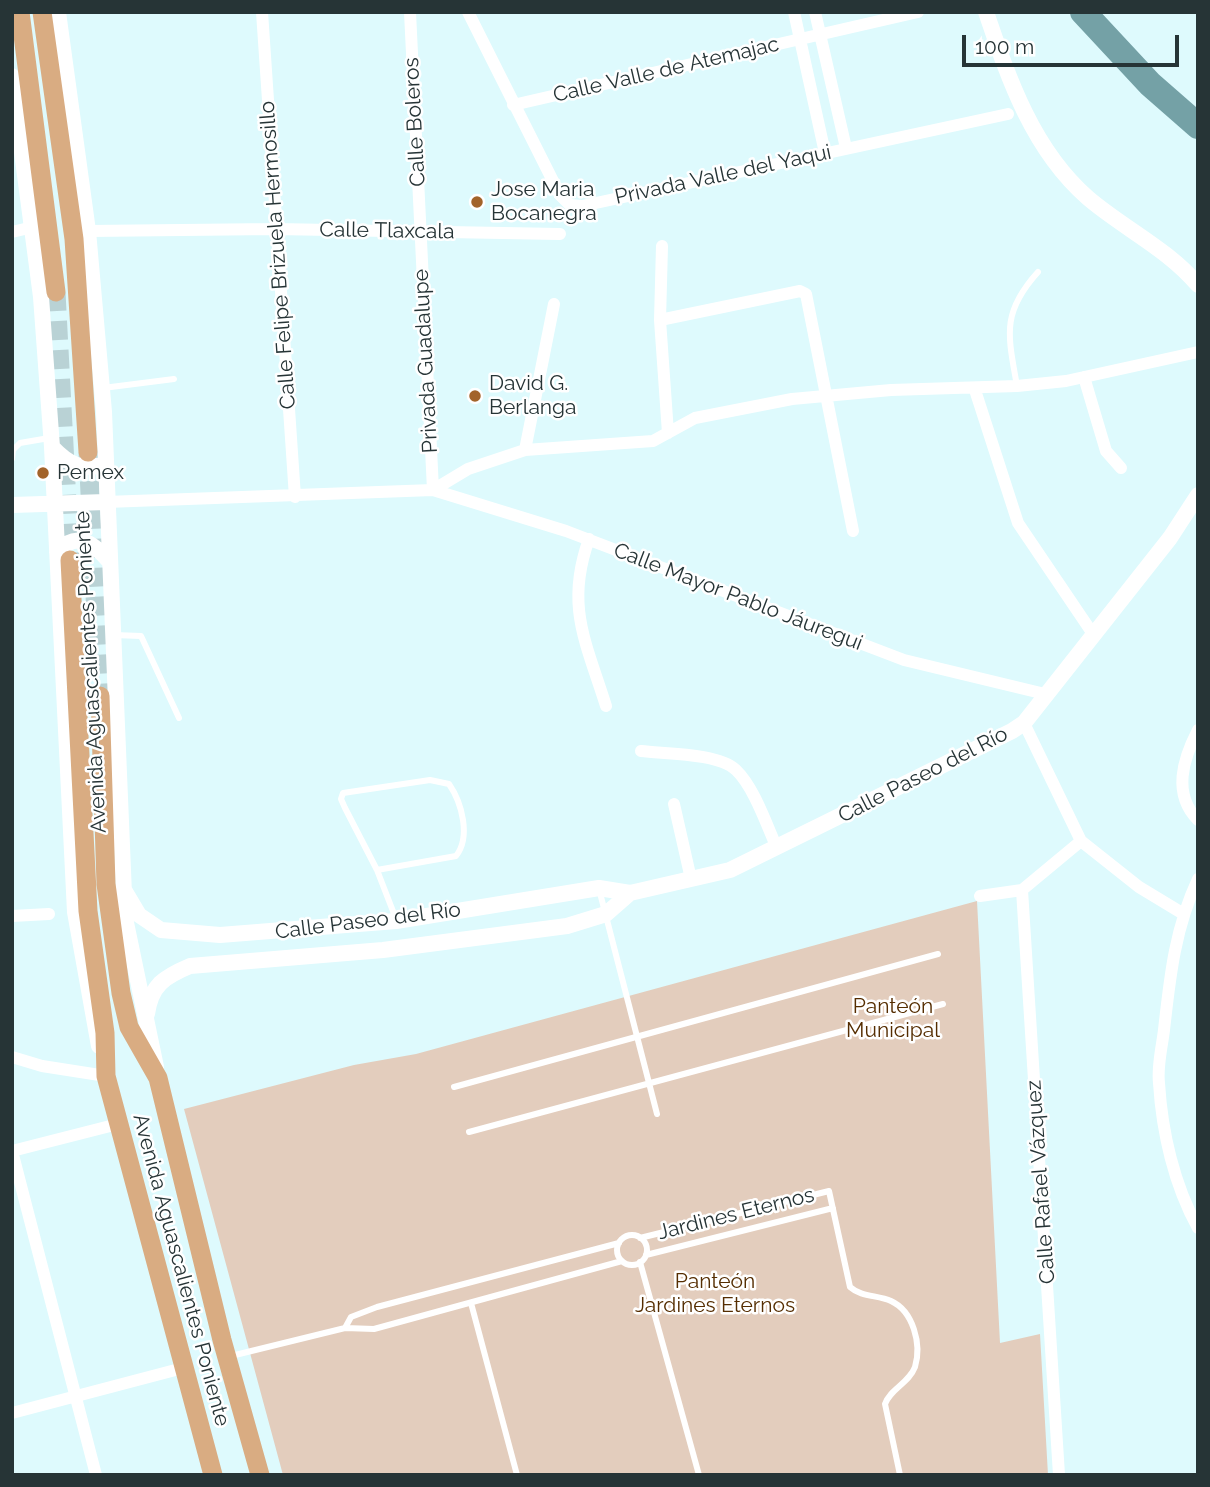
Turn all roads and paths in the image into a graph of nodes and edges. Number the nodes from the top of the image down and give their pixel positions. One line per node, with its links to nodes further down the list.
1 (20, 12): 27 (main road)
2 (43, 12): 40 (main road)
3 (58, 12): 20 (street, Avenida Aguascalientes Poniente)
4 (262, 12): 19 (street, Calle Felipe Brizuela Hermosillo)
5 (410, 12): 21 (street, Calle Boleros)
6 (468, 12): 14 (street, Privada Valle del Yaqui)
7 (794, 12): 12 (street)
8 (815, 12): 11 (street)
9 (918, 12): 11 (street, Calle Valle de Atemajac)
10 (986, 12): 26 (street)
11 (820, 34): 12 (street, Calle Valle de Atemajac); 16 (street)
12 (800, 39): 14 (street, Calle Valle de Atemajac); 17 (street)
13 (12, 76): 18 (street, Avenida Aguascalientes Poniente)
14 (513, 105): 17 (street, Privada Valle del Yaqui)
15 (1008, 114): 16 (street, Privada Valle del Yaqui)
16 (846, 148): 17 (street, Privada Valle del Yaqui)
17 (825, 153)
18 (33, 227): 22 (street); 38 (street, Avenida Aguascalientes Poniente)
19 (275, 229): 20 (street, Calle Tlaxcala); 21 (street, Calle Tlaxcala); 46 (street, Calle Felipe Brizuela Hermosillo)
20 (88, 231): 34 (street, Avenida Aguascalientes Poniente)
21 (420, 231): 23 (street, Calle Tlaxcala); 44 (street, Privada Guadalupe)
22 (12, 232)
23 (560, 234)
24 (662, 246): 29 (street)
25 (1038, 272): 33 (lane)
26 (1198, 285)
27 (55, 292)
28 (554, 304): 39 (street)
29 (660, 320): 36 (street); 37 (street)
30 (1198, 352): 31 (street)
31 (1084, 377): 33 (street); 43 (street)
32 (174, 379): 34 (lane)
33 (1017, 386): 35 (street)
34 (101, 388): 42 (street, Avenida Aguascalientes Poniente)
35 (975, 390): 36 (street); 54 (street)
36 (827, 394): 37 (street); 50 (street)
37 (668, 433): 39 (street)
38 (51, 443): 41 (lane); 42 (street); 48 (street, Avenida Aguascalientes Poniente)
39 (525, 450): 44 (street)
40 (88, 452)
41 (12, 459)
42 (106, 464): 47 (street, Avenida Aguascalientes Poniente)
43 (1121, 468)
44 (433, 490): 46 (street); 51 (street, Calle Mayor Pablo Jáuregui)
45 (1198, 495): 54 (street, Calle Paseo del Río)
46 (295, 497): 47 (street)
47 (106, 502): 48 (street); 53 (street, Avenida Aguascalientes Poniente)
48 (55, 503): 49 (street); 52 (street, Avenida Aguascalientes Poniente)
49 (12, 505)
50 (853, 531)
51 (589, 540): 56 (street, Calle Mayor Pablo Jáuregui); 58 (street)
52 (63, 556): 53 (street); 85 (main road, Avenida Aguascalientes Poniente)
53 (109, 561): 55 (street, Avenida Aguascalientes Poniente)
54 (1093, 634): 56 (street, Calle Paseo del Río)
55 (112, 635): 59 (lane); 70 (street, Avenida Aguascalientes Poniente)
56 (1045, 694): 60 (street, Calle Paseo del Río)
57 (100, 696): 86 (main road, Avenida Aguascalientes Poniente)
58 (606, 706)
59 (179, 718)
60 (1024, 723): 65 (street); 66 (street, Calle Paseo del Río)
61 (1198, 730): 64 (street)
62 (641, 751): 66 (street)
63 (674, 804): 69 (street)
64 (1198, 820)
65 (1082, 841): 72 (street); 75 (street)
66 (777, 848): 69 (street, Calle Paseo del Río)
67 (377, 870): 67 (lane); 79 (lane)
68 (1198, 878): 75 (street)
69 (691, 879): 73 (street, Calle Paseo del Río)
70 (123, 888): 79 (street, Calle Paseo del Río); 82 (street, Avenida Aguascalientes Poniente)
71 (598, 888): 73 (street, Calle Paseo del Río); 77 (lane); 79 (street, Calle Paseo del Río)
72 (1022, 890): 74 (street); 112 (street, Calle Rafael Vázquez)
73 (630, 892): 77 (street, Calle Paseo del Río)
74 (980, 896)
75 (1182, 913): 94 (street)
76 (49, 914): 78 (street)
77 (606, 914): 82 (street, Calle Paseo del Río); 83 (lane)
78 (12, 916)
79 (396, 921)
80 (938, 954): 83 (lane)
81 (943, 1004): 87 (lane)
82 (146, 1020): 86 (street, Avenida Aguascalientes Poniente)
83 (637, 1038): 87 (lane); 88 (lane)
84 (12, 1057): 85 (street)
85 (106, 1076): 90 (main road, Avenida Aguascalientes Poniente)
86 (158, 1078): 102 (main road, Avenida Aguascalientes Poniente)
87 (649, 1082): 89 (lane); 91 (lane)
88 (454, 1087)
89 (657, 1114)
90 (118, 1124): 92 (street); 103 (main road, Avenida Aguascalientes Poniente)
91 (469, 1132)
92 (12, 1151): 104 (street)
93 (833, 1208): 95 (lane, Jardines Eternos); 97 (lane); 111 (lane, Jardines Eternos)
94 (1198, 1228)
95 (640, 1238): 96 (lane); 97 (lane)
96 (619, 1242): 98 (lane); 101 (lane)
97 (646, 1255): 99 (lane)
98 (622, 1261): 99 (lane); 100 (lane)
99 (640, 1262): 110 (lane, Jardines Eternos)
100 (471, 1303): 101 (lane); 109 (lane)
101 (345, 1328): 102 (lane)
102 (227, 1357): 108 (main road, Avenida Aguascalientes Poniente)
103 (183, 1368): 104 (street); 107 (main road, Avenida Aguascalientes Poniente)
104 (75, 1396): 105 (street); 106 (street)
105 (12, 1413)
106 (96, 1475)
107 (213, 1475)
108 (260, 1475)
109 (517, 1475)
110 (699, 1475)
111 (901, 1475)
112 (1059, 1475)

